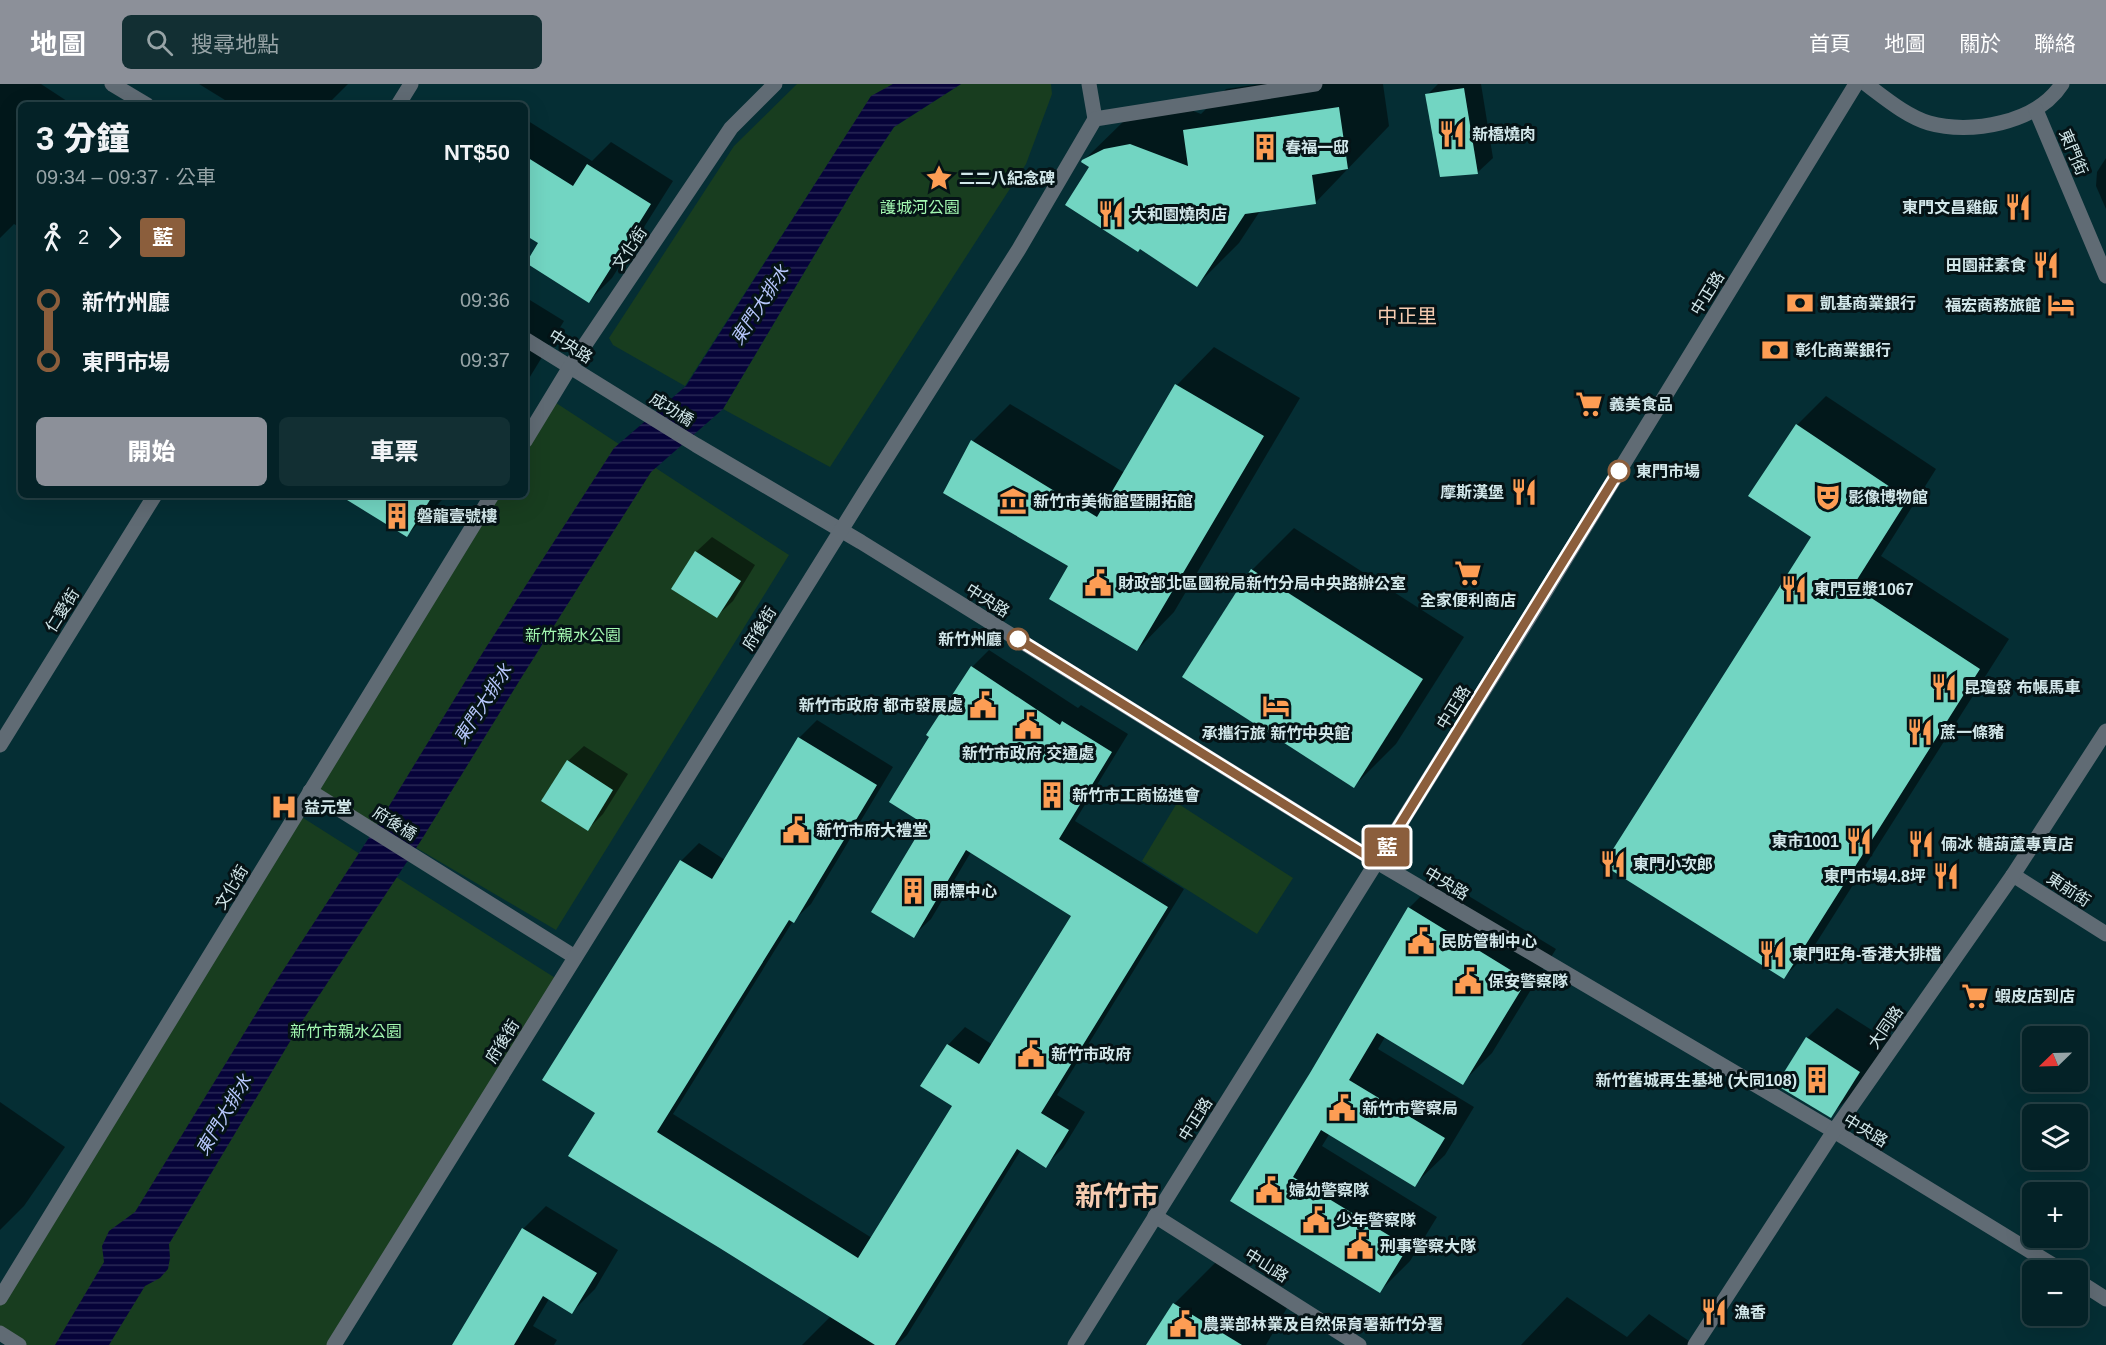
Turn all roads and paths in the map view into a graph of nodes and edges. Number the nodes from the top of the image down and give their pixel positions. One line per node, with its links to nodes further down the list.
1 (112, 84): 9 (street)
2 (411, 84): 10 (street)
3 (775, 84): 15 (street, 文化街)
4 (1089, 84): 12 (street)
5 (1315, 84): 12 (street)
6 (1856, 84): 25 (street, 中正路)
7 (1866, 84): 11 (street)
8 (2062, 84): 11 (street)
9 (142, 102)
10 (400, 102)
11 (2036, 110): 13 (street, 東門街)
12 (1095, 119): 21 (street, 府後街)
13 (2106, 276)
14 (528, 341): 15 (street, 中央路)
15 (570, 367): 16 (street, 中央路); 17 (street, 文化街)
16 (628, 404): 18 (street, 成功橋)
17 (528, 436)
18 (696, 445): 21 (street, 中央路)
19 (153, 498): 23 (street, 仁愛街)
20 (490, 498): 24 (street, 文化街)
21 (841, 530): 25 (street, 中央路); 28 (street, 府後街)
22 (2106, 731): 26 (street, 大同路)
23 (0, 745)
24 (310, 791): 28 (street, 府後橋); 33 (street, 文化街)
25 (1377, 862): 29 (street, 中央路); 30 (street, 中正路)
26 (2013, 875): 27 (street, 東前街); 29 (street, 大同路)
27 (2106, 934)
28 (575, 957): 37 (street, 府後街)
29 (1834, 1131): 31 (street, 中央路); 40 (street, 大同路)
30 (1155, 1216): 38 (street, 中正路); 39 (street, 中山路)
31 (2045, 1260)
32 (2088, 1287): 34 (street)
33 (0, 1298)
34 (2106, 1299)
35 (0, 1333): 36 (street)
36 (19, 1345)
37 (334, 1345)
38 (1075, 1345)
39 (1359, 1345)
40 (1695, 1345)

